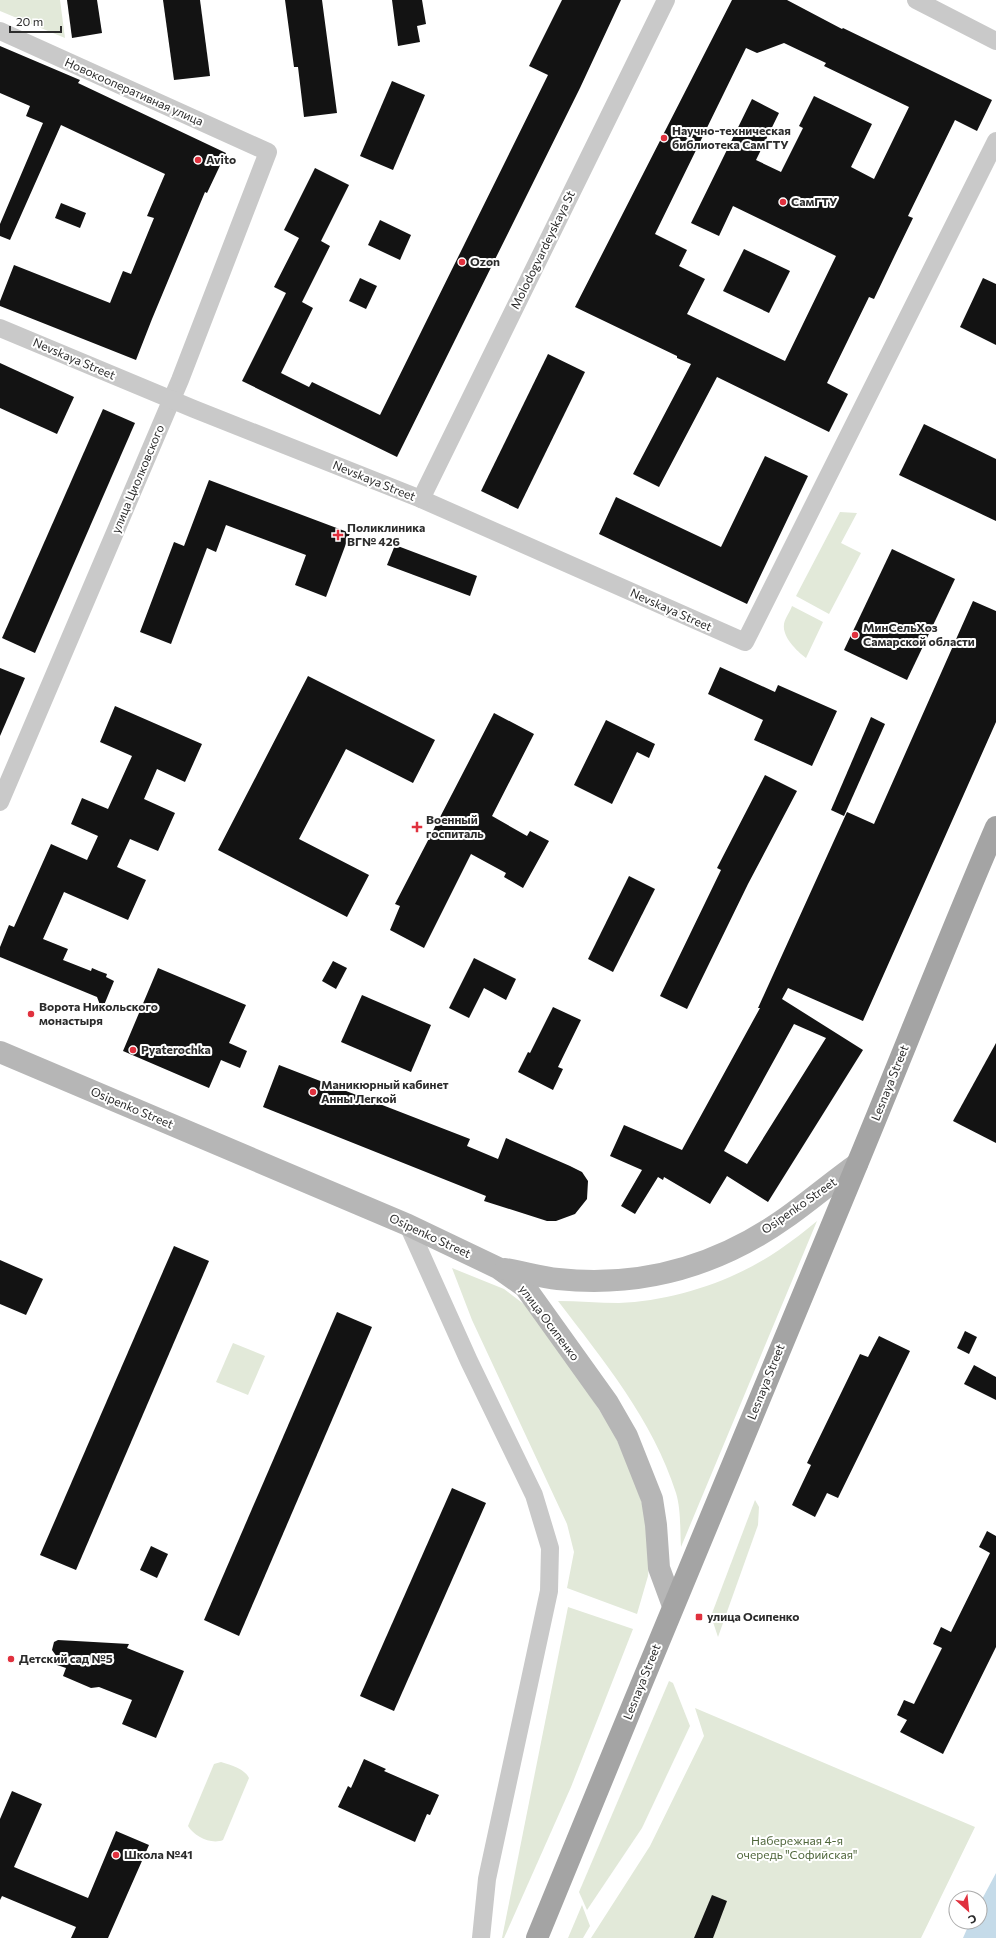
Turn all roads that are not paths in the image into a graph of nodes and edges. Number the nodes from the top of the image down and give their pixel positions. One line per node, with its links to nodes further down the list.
1 (666, 0): 9 (street, Molodogvardeyskaya St)
2 (916, 0): 4 (street)
3 (0, 31): 6 (street, Новокооперативная улица)
4 (996, 40)
5 (996, 141): 9 (street, Nevskaya Street)
6 (268, 152): 8 (street, улица Циолковского)
7 (0, 328): 8 (street, Nevskaya Street)
8 (172, 400): 9 (street, Nevskaya Street); 10 (street, улица Циолковского)
9 (421, 500)
10 (0, 802)
11 (996, 827): 13 (main road, Lesnaya Street)
12 (0, 1052): 14 (main road, Osipenko Street)
13 (857, 1164): 15 (main road, Osipenko Street); 16 (main road, Lesnaya Street)
14 (408, 1225): 15 (main road, Osipenko Street); 17 (street)
15 (498, 1268): 16 (main road, улица Осипенко)
16 (673, 1606): 18 (main road, Lesnaya Street)
17 (481, 1938)
18 (537, 1938)

